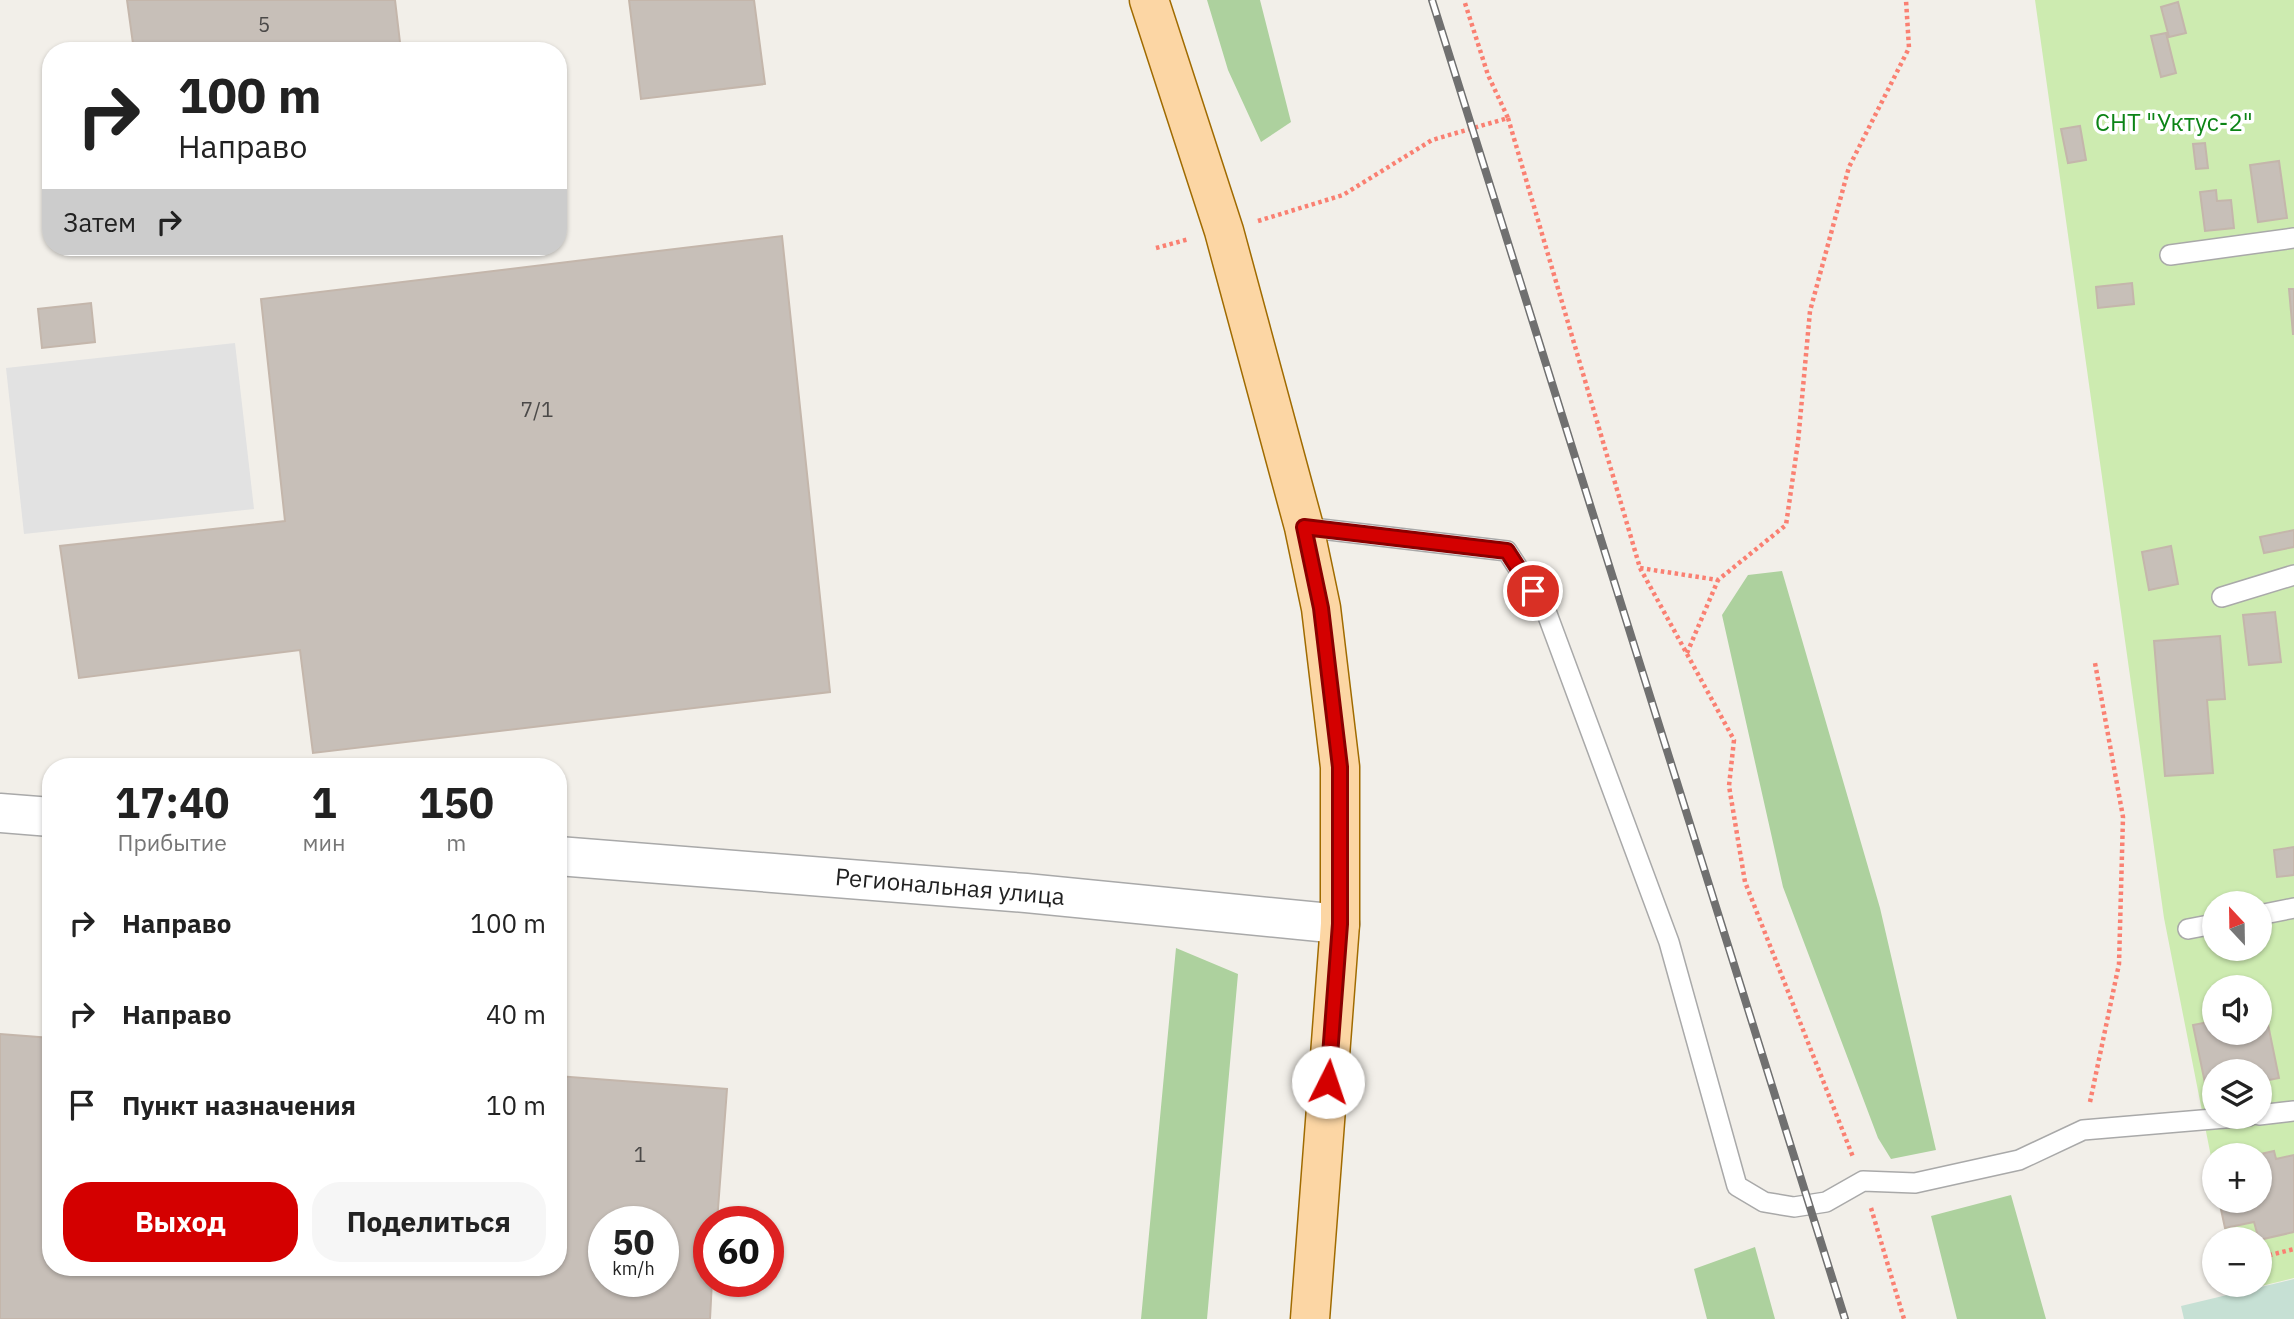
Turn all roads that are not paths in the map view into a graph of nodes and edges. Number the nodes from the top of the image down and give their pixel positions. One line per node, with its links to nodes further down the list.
1 (1149, 0): 4 (main road)
2 (2294, 238): 3 (lane)
3 (2170, 255)
4 (1304, 527): 12 (main road); 17 (lane)
5 (2294, 575): 6 (lane)
6 (2222, 597)
7 (0, 813): 8 (street)
8 (42, 816)
9 (567, 857): 12 (street, Региональная улица)
10 (2294, 908): 11 (lane)
11 (2272, 912)
12 (1340, 924): 18 (main road)
13 (2202, 926): 14 (lane)
14 (2188, 929)
15 (2294, 1111): 16 (lane)
16 (2272, 1114)
17 (2202, 1120)
18 (1310, 1319)

